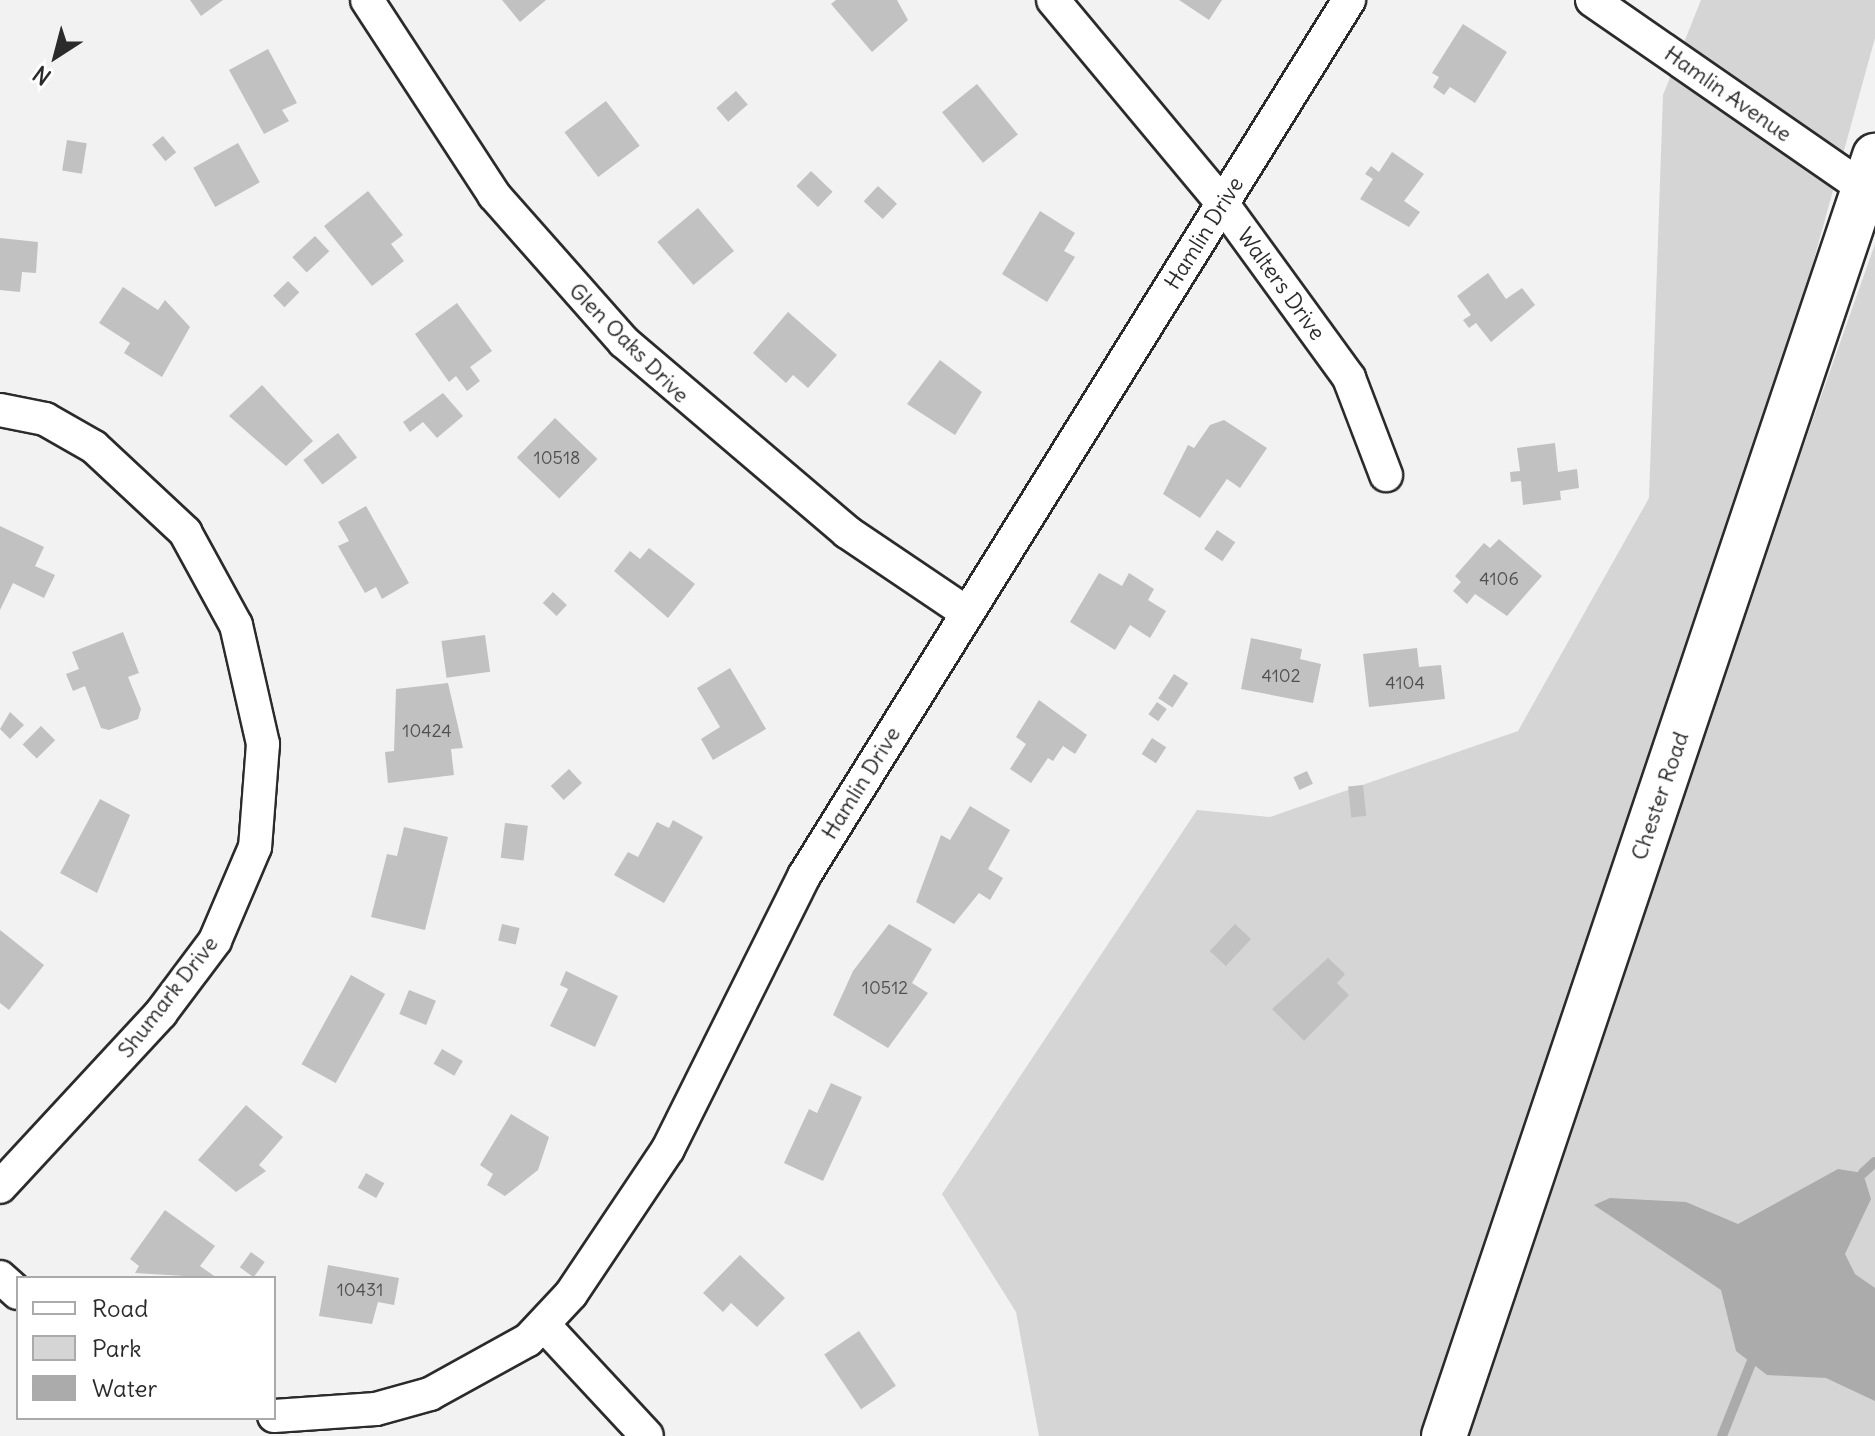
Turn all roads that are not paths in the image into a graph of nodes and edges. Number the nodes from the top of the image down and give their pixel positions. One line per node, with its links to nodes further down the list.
1 (367, 0): 9 (street, Glen Oaks Drive)
2 (1053, 0): 6 (street, Walters Drive)
3 (1349, 0): 6 (street, Hamlin Drive)
4 (1592, 0): 5 (street, Hamlin Avenue)
5 (1870, 172): 16 (main road, Chester Road)
6 (1222, 203): 8 (street, Walters Drive); 9 (street, Hamlin Drive)
7 (0, 410): 10 (street, Shumark Drive)
8 (1386, 475)
9 (967, 613): 13 (street, Hamlin Drive)
10 (0, 1187)
11 (0, 1277): 12 (street)
12 (16, 1291)
13 (544, 1325): 14 (street, Hamlin Drive); 15 (street)
14 (276, 1416)
15 (647, 1436)
16 (1444, 1436)

